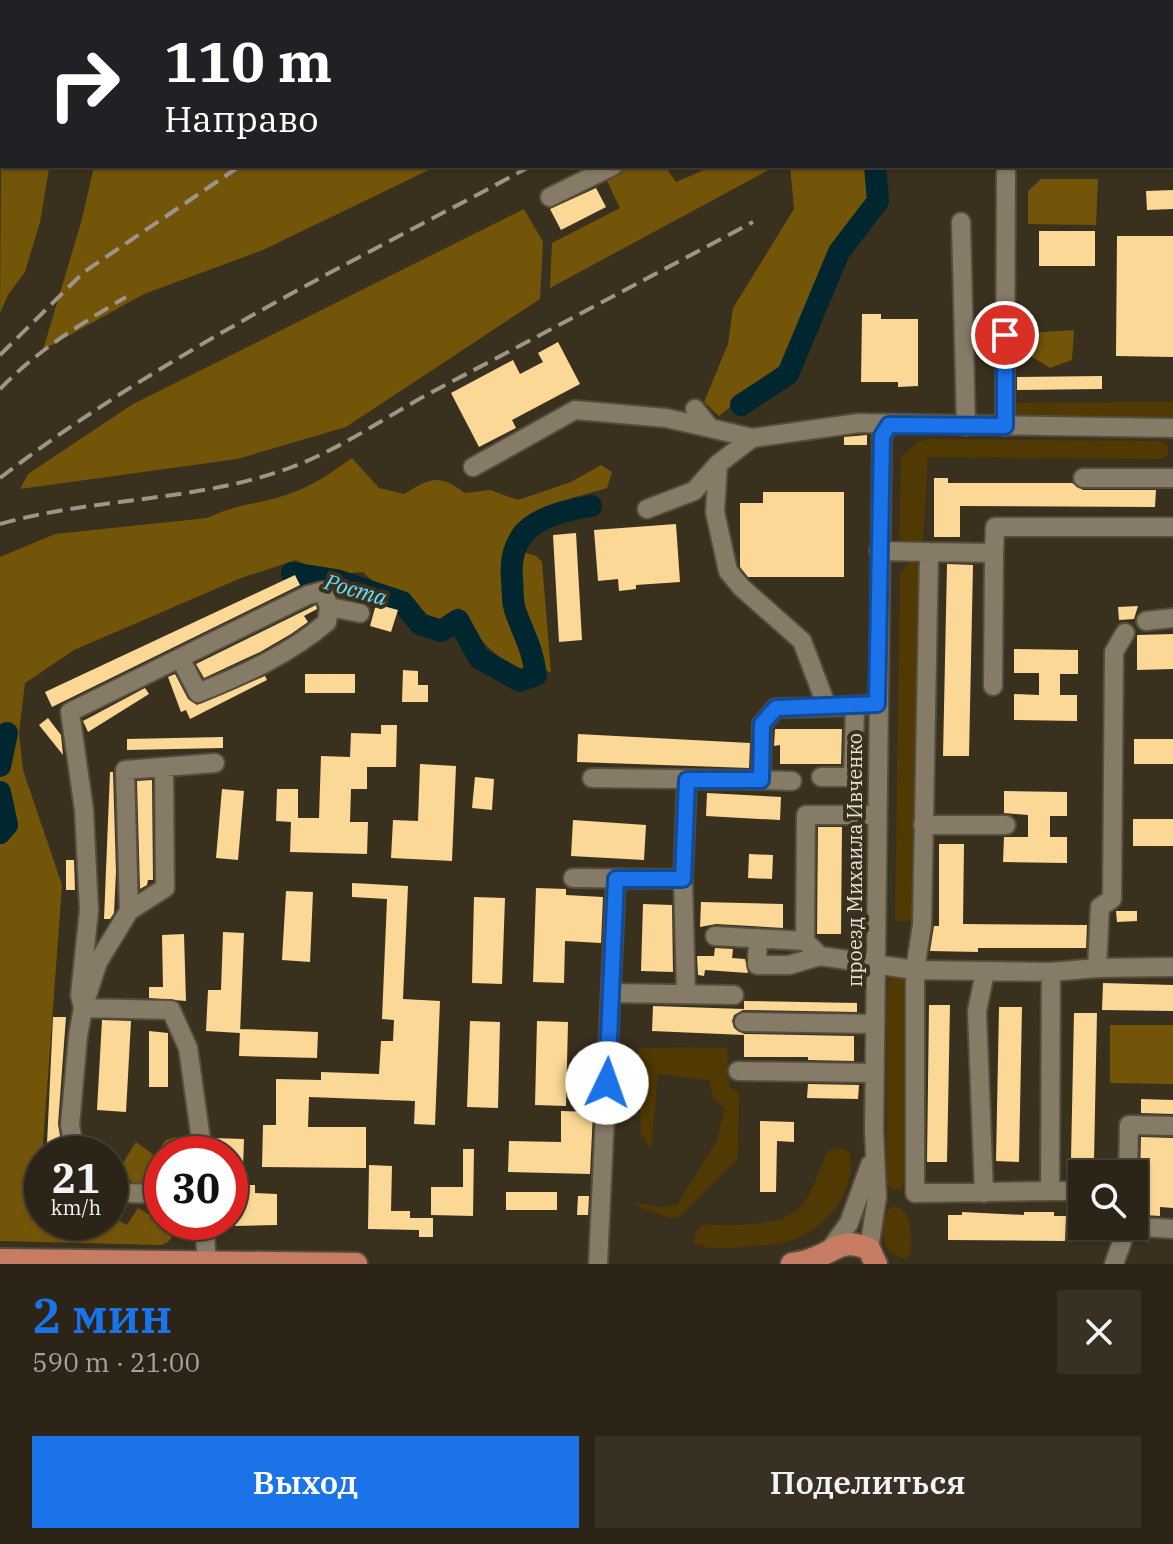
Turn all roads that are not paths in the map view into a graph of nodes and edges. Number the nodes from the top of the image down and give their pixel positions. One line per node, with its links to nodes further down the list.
1 (609, 168): 3 (street)
2 (1006, 168): 8 (street)
3 (550, 197)
4 (961, 222): 7 (street)
5 (695, 409): 9 (street)
6 (889, 425): 7 (street); 11 (street); 18 (street, проезд Михаила Ивченко)
7 (966, 426): 8 (street)
8 (1005, 426): 10 (street)
9 (710, 428): 11 (street); 13 (street)
10 (1173, 428)
11 (752, 438): 12 (street)
12 (718, 464): 16 (street); 30 (street)
13 (473, 467)
14 (1083, 478): 15 (street)
15 (1173, 478)
16 (647, 509)
17 (1173, 527): 20 (street)
18 (879, 551): 19 (street); 28 (street, проезд Михаила Ивченко)
19 (929, 552): 20 (street); 39 (street)
20 (994, 553): 27 (street)
21 (329, 607): 22 (street); 26 (street); 26 (street)
22 (360, 613)
23 (1173, 618): 24 (street)
24 (1146, 621)
25 (1125, 633): 51 (street)
26 (180, 658): 58 (street)
27 (993, 686)
28 (877, 704): 29 (street); 38 (street, проезд Михаила Ивченко)
29 (855, 706): 30 (street); 33 (street)
30 (827, 707): 36 (street)
31 (215, 763): 32 (street)
32 (164, 767): 44 (street); 44 (street)
33 (821, 777)
34 (592, 778): 35 (street)
35 (687, 780): 36 (street); 43 (street)
36 (761, 780): 37 (street)
37 (792, 781)
38 (877, 815): 47 (street); 49 (street, проезд Михаила Ивченко)
39 (923, 825): 40 (street); 52 (street)
40 (1006, 825)
41 (573, 878): 42 (street)
42 (616, 879): 43 (street); 55 (street)
43 (683, 879): 56 (street)
44 (129, 911): 58 (street)
45 (715, 936): 46 (street)
46 (758, 938): 47 (street); 48 (street)
47 (805, 941): 48 (street)
48 (820, 956): 49 (street)
49 (875, 965): 52 (street); 60 (street, проезд Михаила Ивченко)
50 (1173, 967): 51 (street)
51 (1097, 968): 54 (street)
52 (915, 970): 53 (street); 70 (street)
53 (985, 972): 54 (street); 70 (street)
54 (1051, 972): 68 (street)
55 (611, 993): 56 (street); 81 (street)
56 (686, 994): 57 (street)
57 (734, 995)
58 (83, 1008): 64 (street); 65 (street)
59 (744, 1022): 60 (street)
60 (875, 1024): 62 (street, проезд Михаила Ивченко)
61 (738, 1071): 62 (street)
62 (874, 1073): 66 (street, проезд Михаила Ивченко)
63 (1173, 1126): 67 (street)
64 (72, 1136)
65 (200, 1136)
66 (874, 1155): 75 (street); 76 (street, проезд Михаила Ивченко)
67 (1128, 1160)
68 (1050, 1191): 69 (street); 70 (street)
69 (1068, 1191)
70 (984, 1193)
71 (1148, 1228): 72 (street)
72 (1173, 1229)
73 (205, 1240): 78 (street)
74 (1122, 1240): 83 (street)
75 (819, 1257): 76 (main road); 82 (main road)
76 (876, 1259)
77 (0, 1260): 79 (main road)
78 (207, 1262): 79 (main road); 80 (main road)
79 (143, 1263)
80 (356, 1264)
81 (598, 1264)
82 (792, 1264)
83 (1114, 1264)

